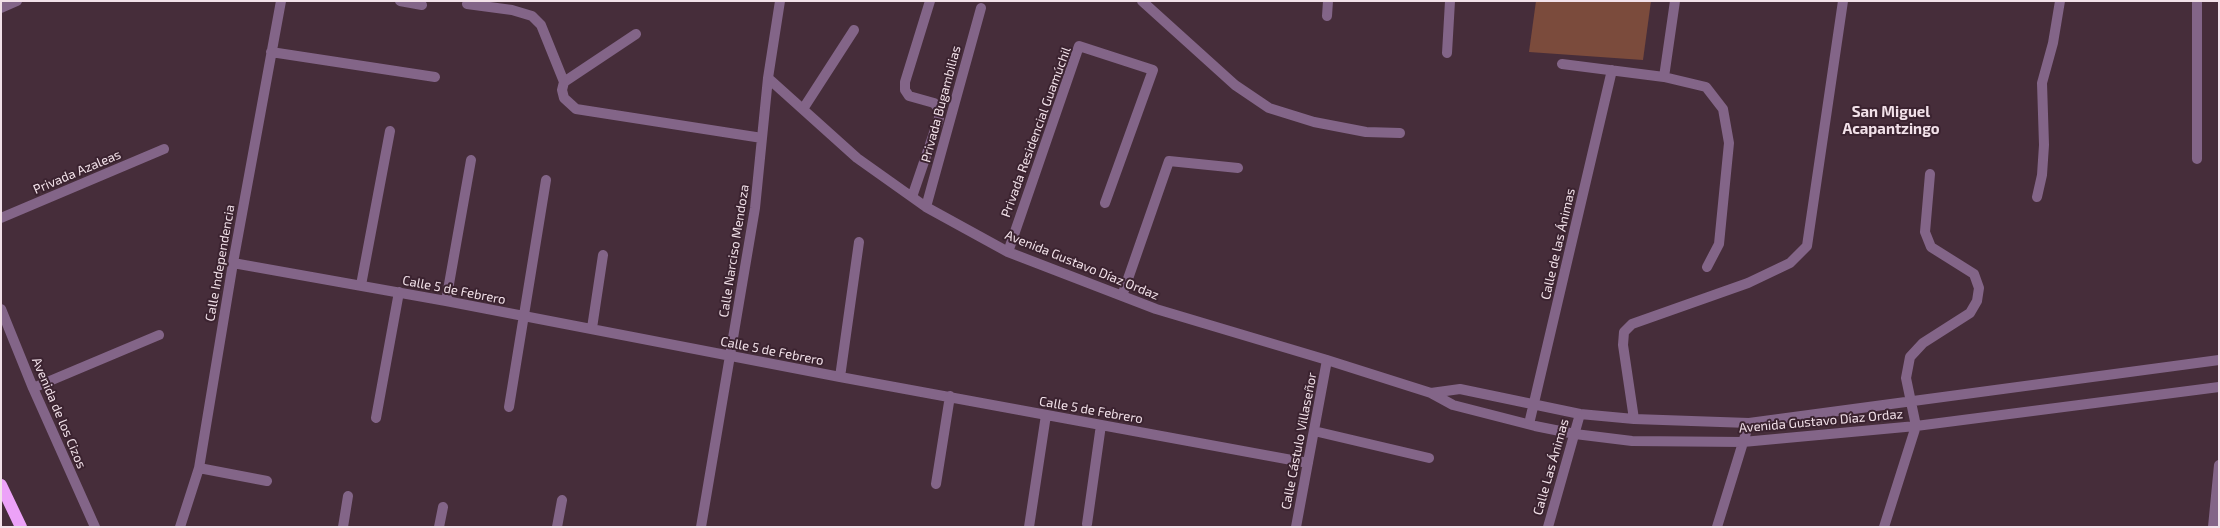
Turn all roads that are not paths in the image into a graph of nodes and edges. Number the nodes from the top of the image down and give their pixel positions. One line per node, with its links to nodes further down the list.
1 (17, 1): 15 (street)
2 (281, 1): 20 (street, Calle Independencia)
3 (400, 1): 14 (street)
4 (780, 1): 26 (street, Calle Narciso Mendoza)
5 (930, 1): 38 (street)
6 (1142, 1): 30 (street)
7 (1328, 1): 17 (street)
8 (1450, 1): 21 (street)
9 (1675, 1): 25 (street)
10 (1843, 1): 70 (street)
11 (2060, 1): 39 (street)
12 (2197, 1): 33 (street)
13 (467, 4): 27 (street)
14 (422, 5)
15 (1, 8)
16 (981, 8): 41 (street, Privada Bugambilias)
17 (1327, 16)
18 (854, 30): 28 (street)
19 (636, 34): 27 (street)
20 (271, 52): 24 (street); 46 (street, Calle Independencia)
21 (1447, 53)
22 (1562, 64): 23 (street)
23 (1612, 70): 25 (street); 65 (street, Calle de las Ánimas)
24 (435, 77)
25 (1664, 77): 47 (street)
26 (768, 78): 28 (street, Avenida Gustavo Díaz Ordaz); 31 (street, Calle Narciso Mendoza)
27 (564, 82): 31 (street)
28 (803, 109): 38 (street, Avenida Gustavo Díaz Ordaz)
29 (390, 131): 48 (street)
30 (1400, 133)
31 (762, 138): 56 (street, Calle Narciso Mendoza)
32 (164, 149): 42 (street, Privada Azaleas)
33 (2197, 159)
34 (471, 160): 51 (street)
35 (1238, 168): 50 (street)
36 (1930, 174): 64 (street)
37 (546, 180): 53 (street)
38 (912, 197): 41 (street, Avenida Gustavo Díaz Ordaz)
39 (2037, 197)
40 (1105, 203): 44 (street, Privada Residencial Guamúchil)
41 (926, 207): 44 (street, Avenida Gustavo Díaz Ordaz)
42 (1, 218)
43 (859, 242): 59 (street)
44 (1008, 252): 50 (street, Avenida Gustavo Díaz Ordaz)
45 (603, 255): 54 (street)
46 (233, 263): 48 (street, Calle 5 de Febrero); 81 (street, Calle Independencia)
47 (1707, 267)
48 (361, 285): 49 (street, Calle 5 de Febrero)
49 (399, 292): 51 (street, Calle 5 de Febrero); 69 (street)
50 (1122, 296): 57 (street, Avenida Gustavo Díaz Ordaz)
51 (446, 301): 53 (street, Calle 5 de Febrero)
52 (1, 309): 61 (street, Avenida de los Cizos)
53 (522, 316): 54 (street, Calle 5 de Febrero); 66 (street)
54 (592, 328): 56 (street, Calle 5 de Febrero)
55 (159, 335): 61 (street)
56 (730, 356): 59 (street, Calle 5 de Febrero); 95 (street, Calle Narciso Mendoza)
57 (1327, 360): 62 (street, Avenida Gustavo Díaz Ordaz); 75 (street, Calle Cástulo Villaseñor)
58 (2219, 360): 64 (street, Avenida Gustavo Díaz Ordaz)
59 (840, 377): 63 (street, Calle 5 de Febrero)
60 (2219, 387): 74 (street, Avenida Gustavo Díaz Ordaz)
61 (33, 388): 90 (street, Avenida de los Cizos)
62 (1431, 393): 65 (street, Avenida Gustavo Díaz Ordaz); 72 (street, Avenida Gustavo Díaz Ordaz)
63 (950, 396): 68 (street, Calle 5 de Febrero); 83 (street)
64 (1911, 402): 71 (street, Avenida Gustavo Díaz Ordaz); 74 (street)
65 (1534, 405): 67 (street, Avenida Gustavo Díaz Ordaz); 72 (street, Calle de las Ánimas)
66 (509, 407)
67 (1580, 414): 70 (street, Avenida Gustavo Díaz Ordaz); 76 (street, Calle Las Ánimas)
68 (1046, 415): 73 (street, Calle 5 de Febrero); 96 (street)
69 (376, 418)
70 (1634, 419): 71 (street, Avenida Gustavo Díaz Ordaz)
71 (1749, 423): 77 (street)
72 (1529, 424): 76 (street, Avenida Gustavo Díaz Ordaz)
73 (1101, 425): 79 (street, Calle 5 de Febrero); 88 (street)
74 (1916, 426): 77 (street, Avenida Gustavo Díaz Ordaz); 100 (street)
75 (1314, 431): 78 (street); 79 (street, Calle Cástulo Villaseñor)
76 (1575, 434): 77 (street, Avenida Gustavo Díaz Ordaz); 98 (street, Calle Las Ánimas)
77 (1743, 442): 99 (street)
78 (1429, 458)
79 (1308, 463): 97 (street, Calle Cástulo Villaseñor)
80 (2219, 465): 101 (street)
81 (199, 468): 82 (street); 91 (street, Calle Independencia)
82 (267, 481)
83 (936, 484)
84 (1, 485): 89 (highway)
85 (348, 496): 92 (street)
86 (562, 500): 94 (street)
87 (443, 506): 93 (street)
88 (1086, 524)
89 (21, 527)
90 (95, 527)
91 (180, 527)
92 (343, 527)
93 (439, 527)
94 (557, 527)
95 (701, 527)
96 (1029, 527)
97 (1298, 527)
98 (1548, 527)
99 (1717, 527)
100 (1884, 527)
101 (2213, 527)

